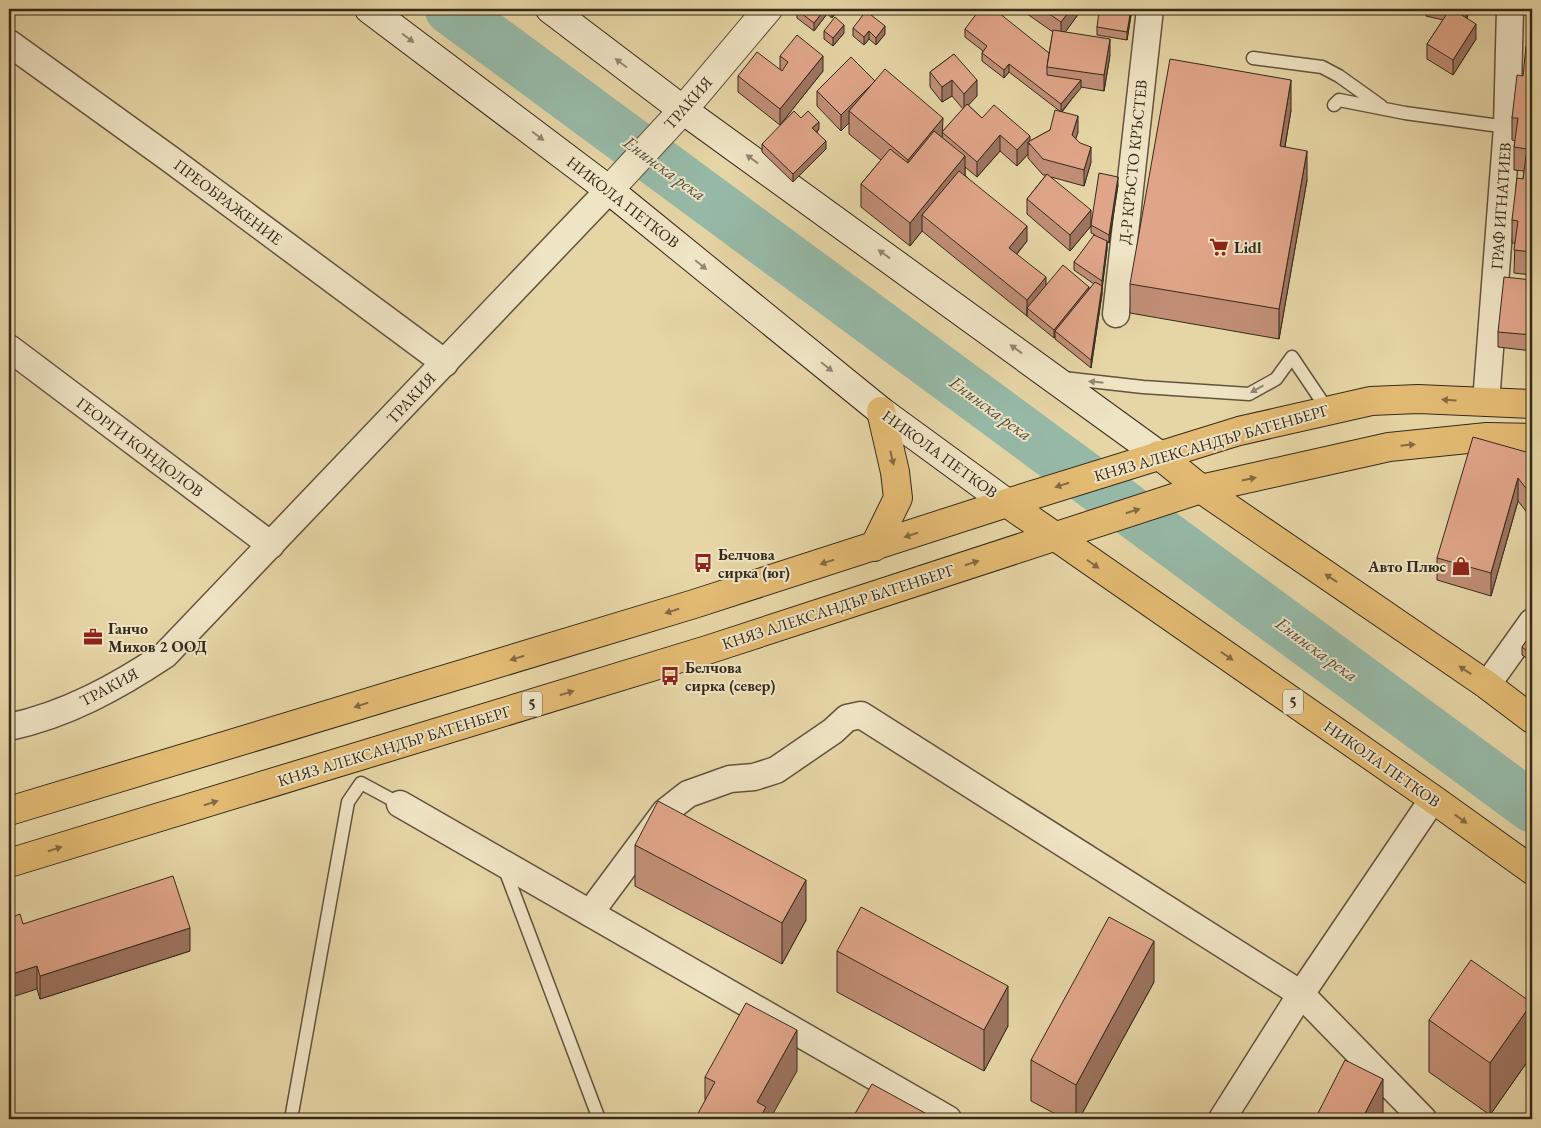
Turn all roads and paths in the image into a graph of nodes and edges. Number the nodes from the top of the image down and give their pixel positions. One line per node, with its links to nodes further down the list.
1 (369, 9): 12 (main road, НИКОЛА ПЕТКОВ, one-way to 12)
2 (550, 9): 10 (main road, one-way to 2)
3 (768, 9): 10 (main road, ТРАКИЯ)
4 (1150, 9): 13 (street, Д-Р КРЪСТО КРЪСТЕВ)
5 (1510, 9): 11 (street, ГРАФ ИГНАТИЕВ)
6 (9, 43): 15 (street, ПРЕОБРАЖЕНИЕ)
7 (1253, 58): 9 (lane)
8 (1334, 105): 9 (lane)
9 (1383, 107): 11 (lane)
10 (676, 118): 12 (main road, ТРАКИЯ); 16 (main road, one-way to 10)
11 (1507, 127): 17 (street, ГРАФ ИГНАТИЕВ)
12 (616, 182): 15 (street, ТРАКИЯ); 20 (main road, НИКОЛА ПЕТКОВ, one-way to 20)
13 (1116, 314)
14 (9, 348): 26 (street, ГЕОРГИ КОНДОЛОВ)
15 (445, 363): 26 (street, ТРАКИЯ)
16 (1055, 378): 19 (lane, one-way to 16); 22 (main road)
17 (1486, 402): 18 (main road, КНЯЗ АЛЕКСАНДЪР БАТЕНБЕРГ); 19 (main road, КНЯЗ АЛЕКСАНДЪР БАТЕНБЕРГ, one-way to 19)
18 (1532, 404)
19 (1327, 409): 22 (main road, КНЯЗ АЛЕКСАНДЪР БАТЕНБЕРГ)
20 (881, 411): 24 (main road, НИКОЛА ПЕТКОВ); 27 (main road, one-way to 27)
21 (1532, 438): 23 (main road, КНЯЗ АЛЕКСАНДЪР БАТЕНБЕРГ, one-way to 21)
22 (1159, 455): 23 (main road); 24 (main road, КНЯЗ АЛЕКСАНДЪР БАТЕНБЕРГ, one-way to 24)
23 (1201, 489): 25 (main road, КНЯЗ АЛЕКСАНДЪР БАТЕНБЕРГ, one-way to 23); 29 (main road, one-way to 23)
24 (1007, 503): 25 (main road, НИКОЛА ПЕТКОВ); 27 (main road, КНЯЗ АЛЕКСАНДЪР БАТЕНБЕРГ, one-way to 27)
25 (1053, 536): 32 (main road, НИКОЛА ПЕТКОВ / 5, one-way to 32); 35 (main road, КНЯЗ АЛЕКСАНДЪР БАТЕНБЕРГ / 5, one-way to 25)
26 (271, 546): 31 (street, ТРАКИЯ)
27 (874, 547): 34 (main road, КНЯЗ АЛЕКСАНДЪР БАТЕНБЕРГ, one-way to 34)
28 (1532, 622): 29 (street)
29 (1487, 685): 30 (main road)
30 (1532, 719)
31 (9, 727)
32 (1433, 799): 37 (main road, НИКОЛА ПЕТКОВ / 5, one-way to 37); 39 (street)
33 (400, 804): 36 (street); 40 (lane)
34 (9, 811)
35 (9, 863)
36 (503, 863): 38 (street); 41 (lane)
37 (1532, 870)
38 (590, 913): 39 (street); 42 (street)
39 (1301, 994): 43 (street); 44 (street)
40 (291, 1119)
41 (599, 1119)
42 (948, 1119)
43 (1222, 1119)
44 (1423, 1119)

